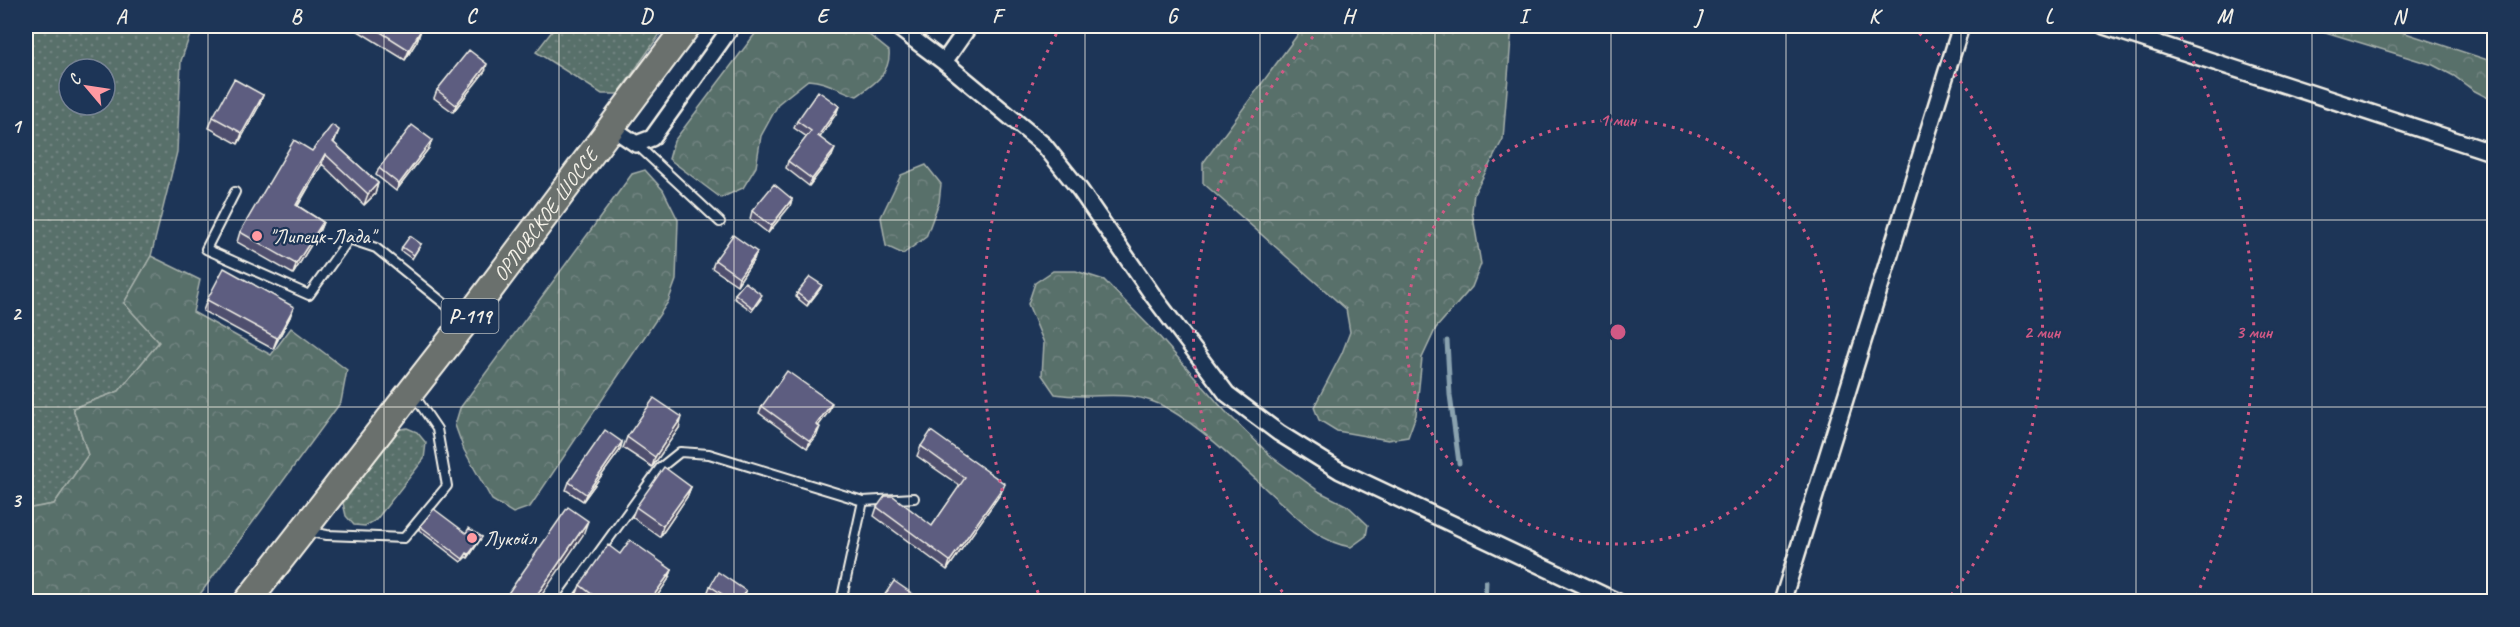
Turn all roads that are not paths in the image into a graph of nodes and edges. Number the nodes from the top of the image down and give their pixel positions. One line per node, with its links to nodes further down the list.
1 (687, 26): 8 (highway, ОРЛОВСКОЕ ШОССЕ / Р-119)
2 (732, 26): 9 (street)
3 (896, 26): 7 (street)
4 (969, 26): 7 (street)
5 (1960, 26): 22 (street)
6 (2104, 26): 10 (street)
7 (944, 62): 21 (street)
8 (611, 127): 9 (street); 13 (highway, ОРЛОВСКОЕ ШОССЕ / Р-119)
9 (636, 144): 12 (lane)
10 (2494, 153)
11 (235, 192): 13 (lane)
12 (720, 222)
13 (466, 321): 14 (highway, ОРЛОВСКОЕ ШОССЕ / Р-119)
14 (411, 392): 17 (highway, ОРЛОВСКОЕ ШОССЕ / Р-119); 17 (lane)
15 (914, 498): 16 (lane)
16 (863, 501): 19 (lane); 20 (lane)
17 (302, 531): 18 (highway, ОРЛОВСКОЕ ШОССЕ / Р-119)
18 (247, 602)
19 (563, 602)
20 (841, 602)
21 (1618, 602)
22 (1782, 602)

